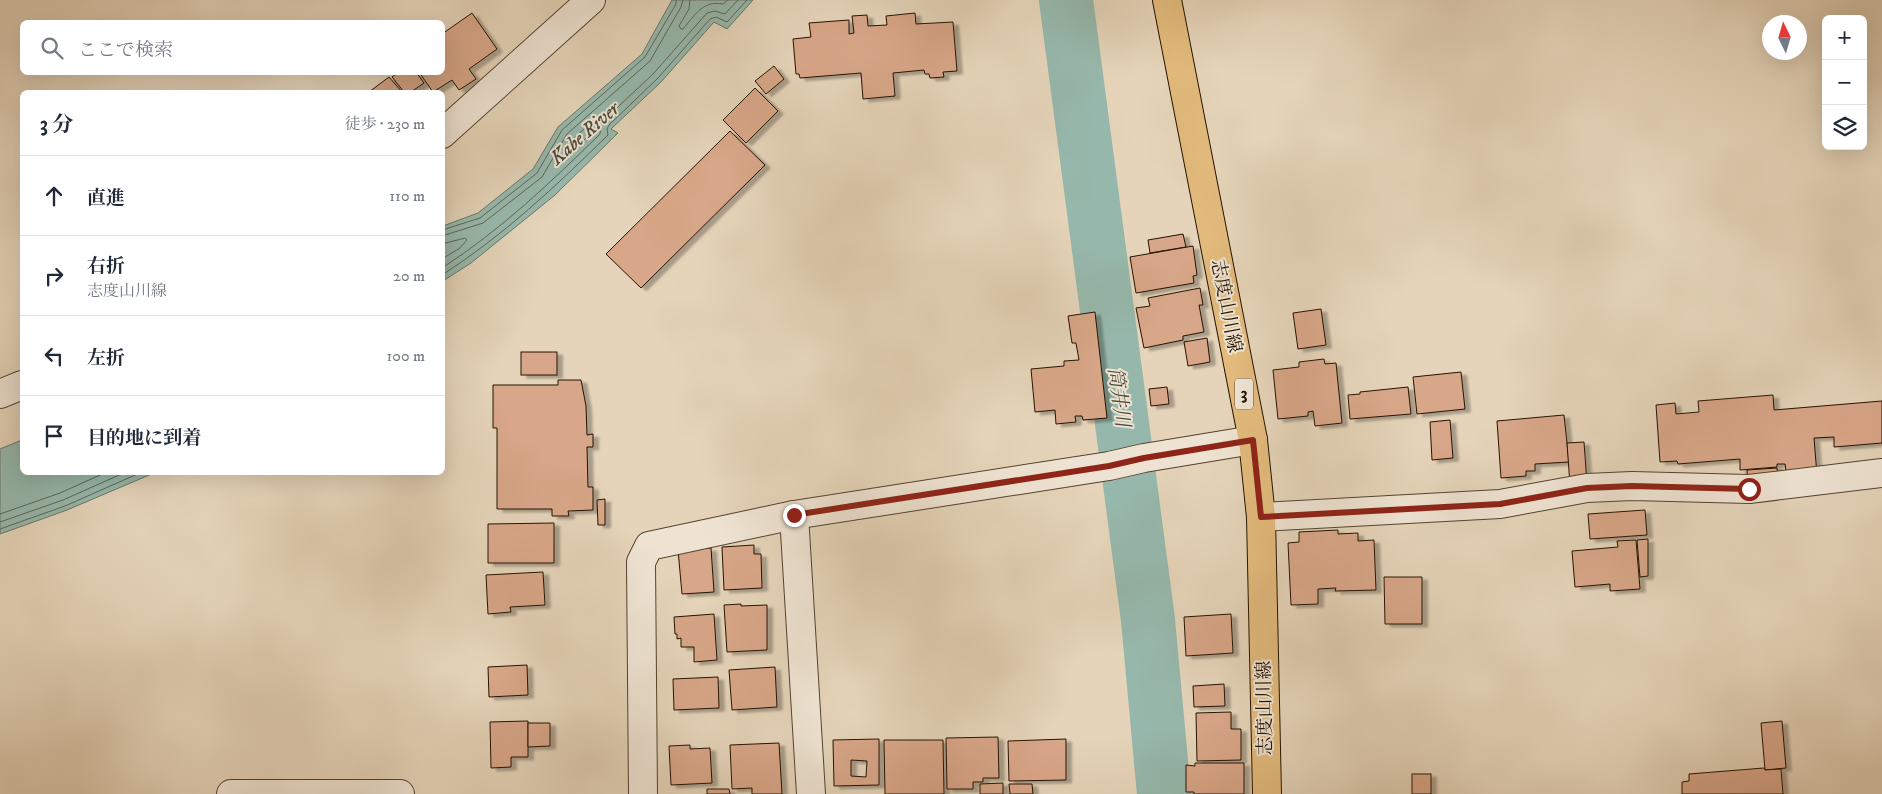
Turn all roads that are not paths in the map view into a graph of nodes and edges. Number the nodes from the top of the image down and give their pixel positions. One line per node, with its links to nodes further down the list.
1 (591, 0): 3 (street)
2 (1167, 0): 6 (main road, 志度山川線 / 3)
3 (445, 131)
4 (20, 386): 5 (street)
5 (0, 394)
6 (1253, 440): 8 (street); 9 (main road, 志度山川線 / 3)
7 (1882, 473): 9 (street)
8 (794, 515): 12 (street); 13 (street)
9 (1261, 517): 14 (main road, 志度山川線 / 3)
10 (232, 794): 11 (street)
11 (400, 794)
12 (643, 794)
13 (811, 794)
14 (1267, 794)

